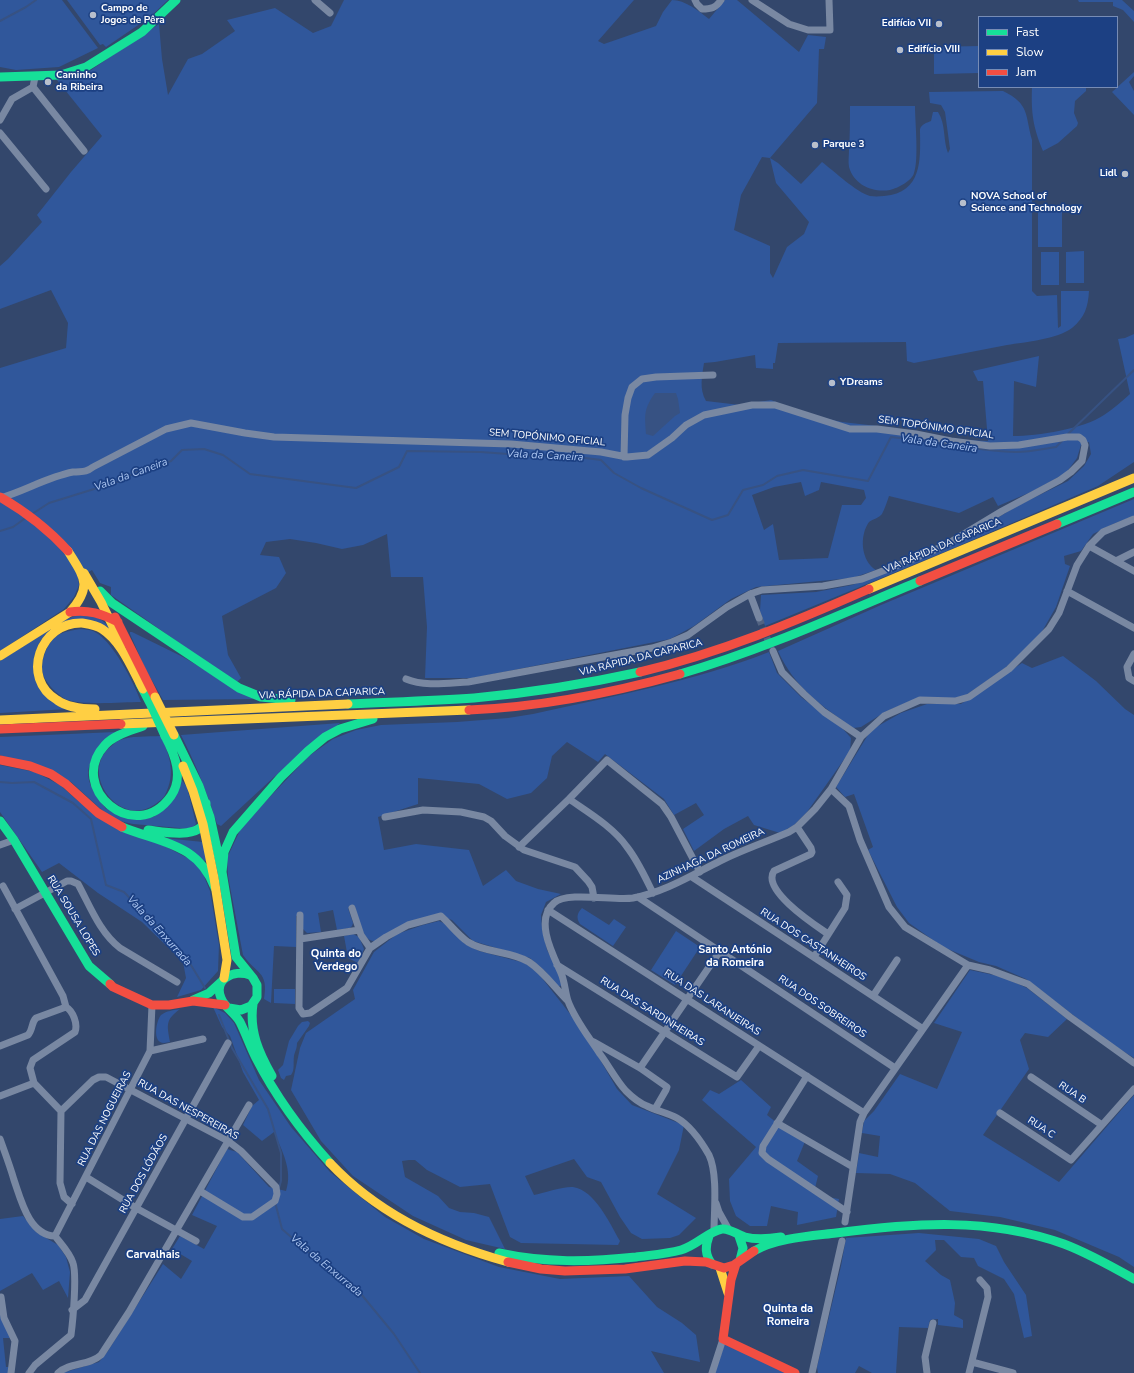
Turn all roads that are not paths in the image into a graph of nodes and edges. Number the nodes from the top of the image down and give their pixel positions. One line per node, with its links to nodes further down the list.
1 (176, 0): 9 (main road)
2 (315, 0): 7 (street)
3 (696, 0): 4 (street)
4 (721, 0)
5 (752, 0): 6 (street)
6 (829, 0)
7 (330, 13)
8 (0, 76): 9 (main road)
9 (35, 77): 10 (street)
10 (33, 87): 11 (street); 13 (street)
11 (0, 120)
12 (0, 133): 14 (street)
13 (84, 151)
14 (46, 189)
15 (713, 375): 16 (street)
16 (624, 457): 21 (street, SEM TOPÓNIMO OFICIAL); 30 (street, SEM TOPÓNIMO OFICIAL)
17 (1134, 468): 19 (main road)
18 (1134, 478): 19 (main road, VIA RÁPIDA DA CAPARICA)
19 (1107, 489): 42 (main road, VIA RÁPIDA DA CAPARICA)
20 (1134, 492): 44 (main road)
21 (0, 497): 24 (main road, bridge)
22 (1134, 519): 23 (street, AZINHAGA DA ROMEIRA)
23 (1089, 546): 26 (street); 29 (street, AZINHAGA DA ROMEIRA)
24 (68, 551): 28 (main road); 31 (main road); 32 (main road)
25 (1134, 552): 26 (street)
26 (1116, 561): 27 (street)
27 (1134, 571)
28 (100, 591): 34 (main road); 42 (main road)
29 (1067, 591): 35 (street); 49 (street, AZINHAGA DA ROMEIRA)
30 (750, 594): 33 (street); 39 (street)
31 (70, 612): 32 (main road); 38 (main road)
32 (108, 618): 34 (main road); 41 (main road)
33 (759, 618)
34 (118, 622): 41 (main road)
35 (1134, 628)
36 (773, 652): 49 (street)
37 (1134, 654): 40 (street)
38 (0, 656)
39 (406, 679)
40 (1134, 681)
41 (148, 691): 43 (main road); 48 (main road, bridge); 48 (main road, bridge)
42 (332, 704): 43 (main road, VIA RÁPIDA DA CAPARICA)
43 (138, 713): 45 (main road, VIA RÁPIDA DA CAPARICA)
44 (386, 714): 46 (main road); 62 (main road)
45 (0, 720)
46 (153, 723): 47 (main road); 48 (main road)
47 (0, 729)
48 (169, 735): 53 (main road); 56 (main road)
49 (860, 737): 51 (street, AZINHAGA DA ROMEIRA)
50 (0, 760): 57 (main road)
51 (831, 789): 58 (street, AZINHAGA DA ROMEIRA); 84 (street)
52 (569, 799): 61 (street); 63 (street); 69 (street)
53 (206, 803): 56 (main road); 62 (main road)
54 (385, 818): 61 (street)
55 (0, 821): 59 (main road, RUA SOUSA LOPES)
56 (203, 824): 57 (main road); 67 (main road)
57 (123, 827): 67 (main road)
58 (797, 827): 63 (street, AZINHAGA DA ROMEIRA); 77 (street)
59 (14, 840): 60 (street); 68 (main road, RUA SOUSA LOPES)
60 (0, 845)
61 (519, 847): 71 (street)
62 (222, 872): 85 (main road)
63 (700, 872): 64 (street, AZINHAGA DA ROMEIRA)
64 (692, 877): 69 (street, AZINHAGA DA ROMEIRA); 81 (street, RUA DOS CASTANHEIROS)
65 (838, 882): 77 (street)
66 (3, 886): 73 (street)
67 (215, 888): 86 (main road)
68 (45, 892): 73 (street); 87 (street); 93 (main road, RUA SOUSA LOPES)
69 (653, 893): 70 (street, AZINHAGA DA ROMEIRA)
70 (638, 897): 71 (street, AZINHAGA DA ROMEIRA); 80 (street, RUA DOS SOBREIROS)
71 (594, 898): 74 (street, AZINHAGA DA ROMEIRA)
72 (352, 908): 76 (street)
73 (16, 909): 94 (street)
74 (548, 910): 83 (street); 89 (street, RUA DAS LARANJEIRAS)
75 (300, 915): 78 (street)
76 (359, 930): 78 (street); 79 (street)
77 (828, 934): 81 (street)
78 (300, 939): 79 (street)
79 (370, 948): 91 (street)
80 (720, 951): 89 (street); 106 (street, RUA DOS SOBREIROS)
81 (814, 957): 88 (street, RUA DOS CASTANHEIROS)
82 (897, 960): 88 (street)
83 (557, 965): 91 (street); 97 (street, RUA DAS SARDINHEIRAS)
84 (968, 965): 96 (street); 104 (street)
85 (250, 975): 86 (main road); 92 (main road)
86 (223, 980): 90 (main road, RUA SOUSA LOPES); 95 (main road)
87 (177, 982)
88 (873, 996): 96 (street, RUA DOS CASTANHEIROS)
89 (687, 999): 97 (street); 102 (street, RUA DAS LARANJEIRAS)
90 (193, 1001): 93 (main road, RUA SOUSA LOPES); 95 (main road, RUA SOUSA LOPES)
91 (568, 1001): 99 (street)
92 (253, 1004): 95 (main road); 133 (main road)
93 (152, 1005): 103 (street, RUA DAS NOGUEIRAS)
94 (66, 1007): 101 (street); 109 (street)
95 (226, 1007): 139 (main road)
96 (923, 1029): 106 (street)
97 (665, 1032): 102 (street, RUA DAS SARDINHEIRAS); 105 (street)
98 (203, 1039): 103 (street)
99 (592, 1041): 105 (street); 114 (street)
100 (228, 1044): 118 (street, RUA DOS LÓDÃOS)
101 (0, 1046)
102 (759, 1046): 107 (street, RUA DAS LARANJEIRAS)
103 (150, 1051): 111 (street, RUA DAS NOGUEIRAS)
104 (1134, 1063)
105 (640, 1068): 114 (street)
106 (896, 1068): 116 (street)
107 (807, 1076): 116 (street, RUA DAS LARANJEIRAS); 119 (street)
108 (1031, 1078): 120 (street, RUA B)
109 (34, 1083): 112 (street); 115 (street)
110 (1134, 1089): 120 (street)
111 (131, 1090): 115 (street, RUA DAS NESPEREIRAS); 118 (street, RUA DAS NESPEREIRAS); 124 (street, RUA DAS NOGUEIRAS)
112 (0, 1096)
113 (249, 1105): 121 (street)
114 (655, 1109): 125 (street)
115 (61, 1111): 127 (street)
116 (864, 1113): 123 (street)
117 (1000, 1113): 120 (street, RUA C)
118 (186, 1119): 121 (street, RUA DAS NESPEREIRAS); 128 (street, RUA DOS LÓDÃOS)
119 (777, 1123): 123 (street); 129 (street)
120 (1102, 1125)
121 (228, 1141): 126 (street); 126 (street, RUA DAS NESPEREIRAS)
122 (1, 1143): 134 (street)
123 (853, 1167): 129 (street)
124 (86, 1177): 127 (street, RUA DAS NOGUEIRAS); 128 (street)
125 (714, 1190): 132 (street); 133 (street)
126 (200, 1191): 131 (street)
127 (72, 1204): 134 (street, RUA DAS NOGUEIRAS)
128 (136, 1208): 131 (street); 145 (street, RUA DOS LÓDÃOS)
129 (846, 1212): 130 (street)
130 (845, 1222)
131 (178, 1230): 136 (street); 151 (street)
132 (729, 1230): 133 (main road); 135 (main road)
133 (712, 1234): 139 (main road)
134 (55, 1236): 145 (street)
135 (739, 1236): 138 (main road); 140 (main road)
136 (196, 1240)
137 (842, 1242): 154 (street)
138 (738, 1262): 139 (main road); 142 (main road); 144 (main road)
139 (716, 1266): 144 (main road)
140 (1134, 1275)
141 (980, 1280): 148 (street)
142 (1134, 1280)
143 (1, 1297): 149 (street)
144 (729, 1297): 147 (main road)
145 (72, 1310): 150 (street)
146 (933, 1323): 155 (street)
147 (723, 1339): 152 (street); 153 (main road)
148 (972, 1362): 156 (street); 157 (street)
149 (11, 1373)
150 (29, 1373)
151 (58, 1373)
152 (712, 1373)
153 (795, 1373)
154 (812, 1373)
155 (927, 1373)
156 (969, 1373)
157 (1013, 1373)

